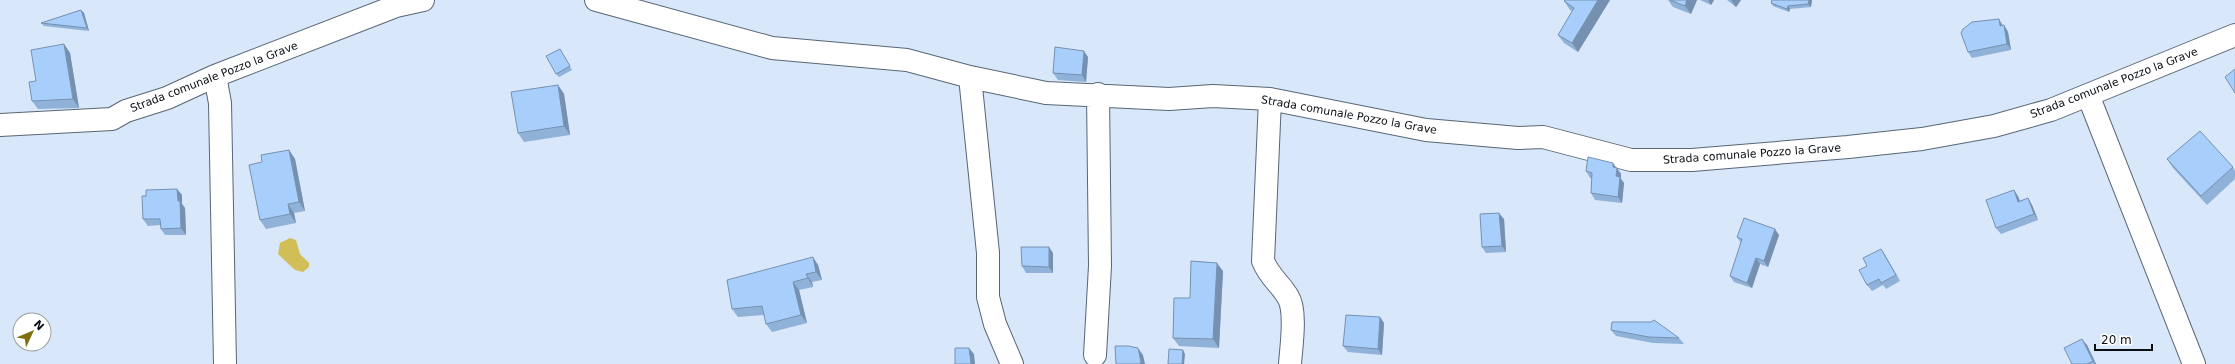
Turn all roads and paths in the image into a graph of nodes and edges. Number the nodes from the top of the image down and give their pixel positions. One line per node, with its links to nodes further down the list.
1 (423, 0): 4 (street, Strada comunale Pozzo la Grave)
2 (596, 0): 5 (street, Strada comunale Pozzo la Grave)
3 (2235, 36): 7 (street, Strada comunale Pozzo la Grave)
4 (215, 76): 9 (street, Strada comunale Pozzo la Grave); 11 (street)
5 (970, 77): 6 (street, Strada comunale Pozzo la Grave); 12 (street)
6 (1098, 94): 8 (street, Strada comunale Pozzo la Grave); 10 (street)
7 (2088, 95): 8 (street, Strada comunale Pozzo la Grave); 14 (street)
8 (1270, 99): 13 (street)
9 (0, 125)
10 (1095, 355)
11 (225, 364)
12 (1012, 364)
13 (1290, 364)
14 (2194, 364)

